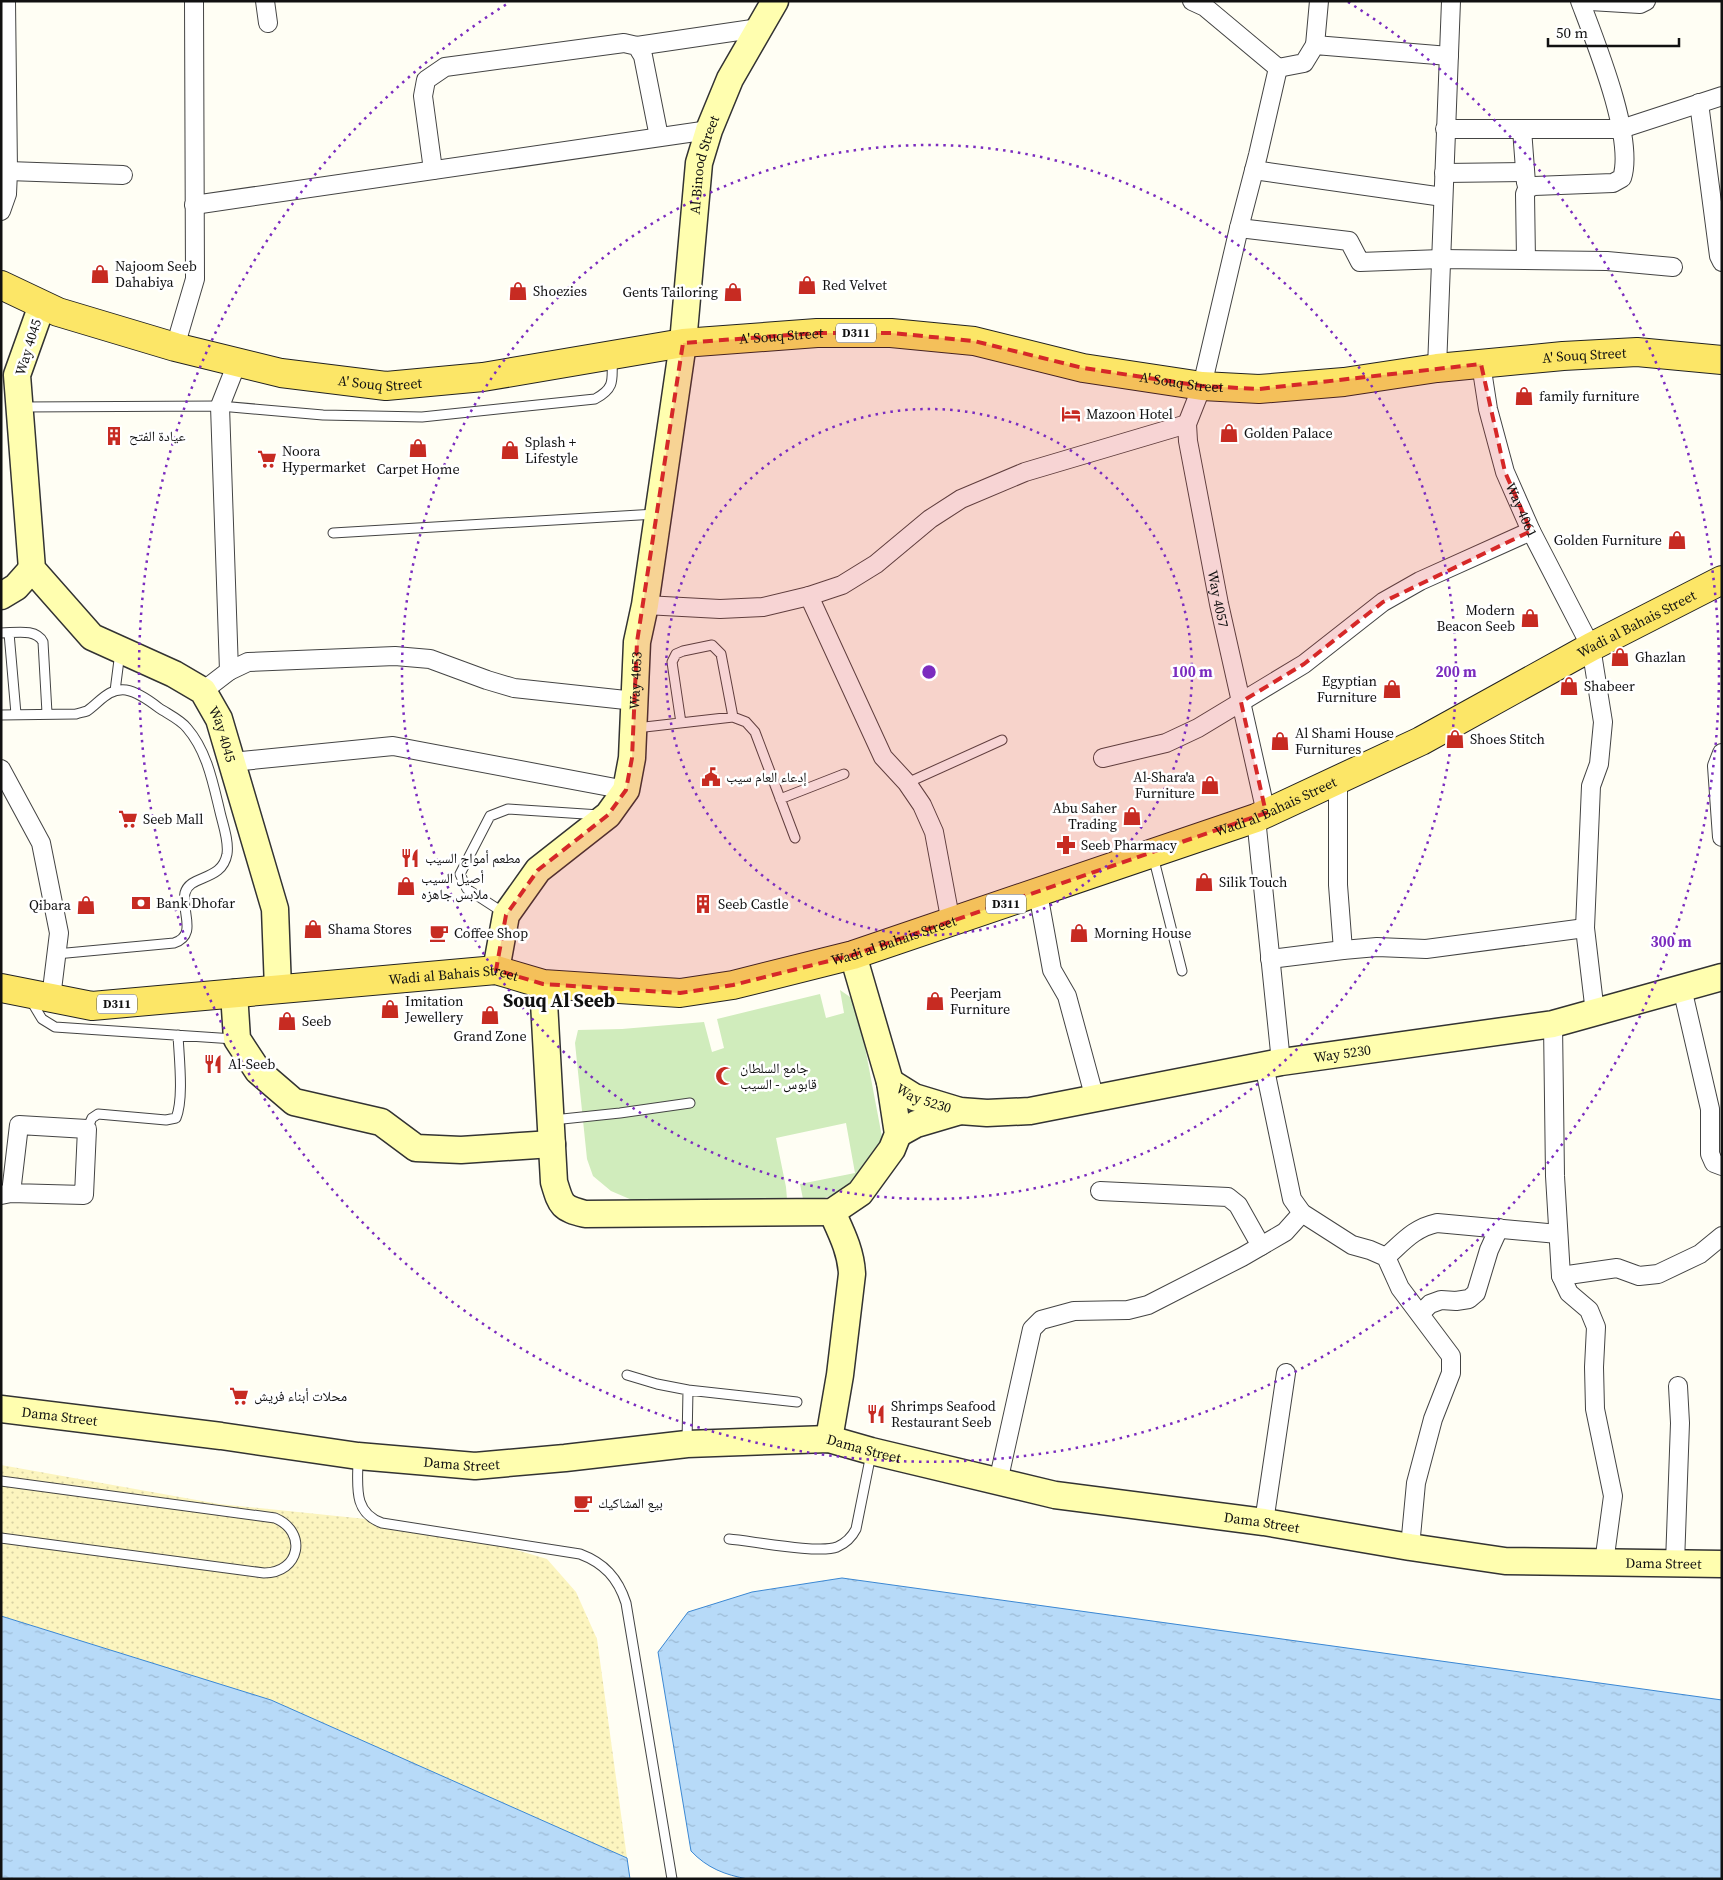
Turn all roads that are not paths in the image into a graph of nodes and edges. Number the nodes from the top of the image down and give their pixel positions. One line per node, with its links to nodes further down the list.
1 (6, 1): 26 (street)
2 (194, 1): 31 (street)
3 (266, 1): 11 (street)
4 (775, 1): 12 (street, Al Binood Street)
5 (1319, 1): 13 (street)
6 (1451, 1): 15 (street)
7 (1580, 1): 21 (street)
8 (1590, 1): 9 (street)
9 (1646, 1)
10 (1202, 3): 16 (street)
11 (268, 23)
12 (759, 28): 14 (street); 22 (street, Al Binood Street)
13 (1315, 45): 15 (street); 16 (street)
14 (637, 46): 23 (street); 24 (street)
15 (1450, 56): 19 (street)
16 (1278, 68): 25 (street, Way 4057)
17 (1722, 96): 18 (street)
18 (1699, 103): 21 (street); 36 (street)
19 (1445, 129): 20 (street); 27 (street)
20 (1522, 129): 21 (street); 29 (street)
21 (1621, 129): 29 (street)
22 (709, 130): 23 (street); 40 (street, Al Binood Street)
23 (659, 138): 24 (street)
24 (433, 170): 31 (street)
25 (1254, 170): 30 (street); 33 (street, Way 4057)
26 (8, 171): 28 (street); 32 (street)
27 (1444, 173): 29 (street); 30 (street)
28 (123, 175)
29 (1526, 181): 35 (street)
30 (1443, 197): 34 (street)
31 (194, 205): 41 (street)
32 (1, 212)
33 (1239, 228): 34 (street); 48 (street, Way 4057)
34 (1441, 259): 35 (street); 46 (street)
35 (1526, 260): 37 (street)
36 (1722, 262)
37 (1672, 267)
38 (1, 285): 39 (main road, A' Souq Street / D311)
39 (42, 305): 41 (main road, A' Souq Street / D311); 47 (street, Way 4045)
40 (683, 343): 42 (main road, A' Souq Street / D311); 48 (main road, A' Souq Street / D311); 52 (street, Way 4053)
41 (175, 347): 44 (main road, A' Souq Street / D311)
42 (612, 355): 44 (main road, A' Souq Street / D311); 49 (lane)
43 (1722, 360): 45 (main road, A' Souq Street / D311)
44 (237, 362): 49 (street)
45 (1481, 364): 46 (main road, A' Souq Street / D311); 53 (street, Way 4061)
46 (1437, 368): 48 (main road, A' Souq Street / D311)
47 (9, 376): 50 (street, Way 4045)
48 (1202, 386): 51 (street, Way 4057)
49 (220, 406): 50 (lane); 63 (street)
50 (20, 407): 55 (street, Way 4045)
51 (1187, 424): 58 (street); 67 (street, Way 4057)
52 (659, 514): 54 (lane); 59 (street, Way 4053)
53 (1531, 531): 61 (street, Way 4061); 67 (street)
54 (333, 533)
55 (32, 569): 57 (street); 62 (street, Way 4045)
56 (1722, 580): 61 (main road, Wadi al Bahais Street / D311)
57 (1, 596)
58 (809, 596): 59 (street); 81 (street)
59 (645, 605): 66 (street, Way 4053)
60 (5, 633): 68 (lane); 70 (lane)
61 (1591, 646): 80 (main road, Wadi al Bahais Street / D311); 92 (street, Way 4061)
62 (120, 649): 64 (lane); 65 (street, Way 4045)
63 (229, 671): 65 (street); 66 (street)
64 (115, 691): 68 (lane); 94 (lane)
65 (203, 691): 77 (street, Way 4045)
66 (634, 701): 73 (street, Way 4053)
67 (1241, 702): 76 (street); 85 (street, Way 4057)
68 (47, 713): 70 (lane)
69 (1, 714): 70 (lane)
70 (16, 714)
71 (733, 717): 72 (lane); 72 (lane); 83 (lane)
72 (681, 723): 73 (lane)
73 (633, 729): 82 (street, Way 4053)
74 (1002, 740): 81 (lane)
75 (1721, 755): 86 (street)
76 (1102, 758)
77 (232, 762): 82 (street); 102 (street, Way 4045)
78 (1, 769): 94 (street)
79 (844, 774): 83 (lane)
80 (1338, 779): 85 (main road, Wadi al Bahais Street / D311); 93 (street)
81 (907, 783): 91 (street)
82 (626, 790): 84 (street, Way 4053)
83 (780, 799): 87 (lane)
84 (608, 815): 90 (street, Way 4053); 90 (lane)
85 (1261, 815): 88 (main road, Wadi al Bahais Street / D311); 96 (street, Way 4057)
86 (1722, 837)
87 (795, 838)
88 (1152, 853): 89 (main road, Wadi al Bahais Street / D311); 98 (lane)
89 (1038, 893): 91 (main road, Wadi al Bahais Street / D311); 111 (street)
90 (506, 915): 97 (street, Way 4053)
91 (951, 923): 95 (main road, Wadi al Bahais Street / D311)
92 (1585, 928): 93 (street); 105 (street, Way 4061)
93 (1343, 950): 96 (street)
94 (56, 954): 103 (street)
95 (853, 955): 100 (main road, Wadi al Bahais Street / D311); 110 (street)
96 (1270, 959): 109 (street, Way 4057)
97 (496, 970): 100 (main road, Wadi al Bahais Street / D311); 102 (main road, Wadi al Bahais Street / D311)
98 (1182, 971)
99 (1722, 977): 101 (street, Way 5230)
100 (543, 984): 115 (street)
101 (1682, 988): 105 (street, Way 5230); 117 (street)
102 (278, 989): 104 (main road, Wadi al Bahais Street / D311)
103 (26, 993): 104 (main road, Wadi al Bahais Street / D311); 107 (lane)
104 (234, 993): 108 (street)
105 (1595, 1013): 106 (street, Way 5230)
106 (1553, 1024): 109 (street, Way 5230); 123 (street)
107 (178, 1035): 108 (lane); 114 (lane)
108 (237, 1039): 115 (street)
109 (1272, 1064): 111 (street, Way 5230); 121 (street, Way 4057)
110 (890, 1082): 113 (street, Way 5230); 116 (street)
111 (1095, 1099): 113 (street, Way 5230)
112 (690, 1103): 115 (lane)
113 (960, 1111): 116 (street, Way 5230)
114 (87, 1129): 119 (street); 119 (street)
115 (551, 1132): 120 (street)
116 (898, 1134): 120 (street)
117 (1722, 1166)
118 (1100, 1191): 125 (street)
119 (6, 1194)
120 (832, 1212): 135 (street)
121 (1302, 1213): 125 (street); 126 (street)
122 (1498, 1228): 123 (street); 126 (street); 128 (street)
123 (1558, 1234): 127 (street)
124 (1722, 1236): 127 (street)
125 (1261, 1246): 140 (street)
126 (1386, 1257): 128 (street)
127 (1561, 1276): 145 (street)
128 (1420, 1314): 144 (street)
129 (1286, 1373): 141 (street)
130 (627, 1375): 132 (lane)
131 (1678, 1386): 146 (street)
132 (688, 1390): 133 (lane); 136 (lane)
133 (797, 1402)
134 (1, 1409): 138 (street, Dama Street)
135 (829, 1439): 136 (street, Dama Street); 137 (street, Dama Street)
136 (687, 1444): 138 (street, Dama Street)
137 (871, 1451): 140 (street, Dama Street); 143 (lane)
138 (358, 1456): 148 (lane)
139 (1, 1481): 142 (lane)
140 (998, 1482): 141 (street, Dama Street)
141 (1264, 1522): 144 (street, Dama Street)
142 (1, 1538)
143 (730, 1539)
144 (1410, 1547): 145 (street, Dama Street)
145 (1604, 1563): 146 (street, Dama Street)
146 (1675, 1563): 147 (street, Dama Street)
147 (1722, 1564)
148 (672, 1879)

